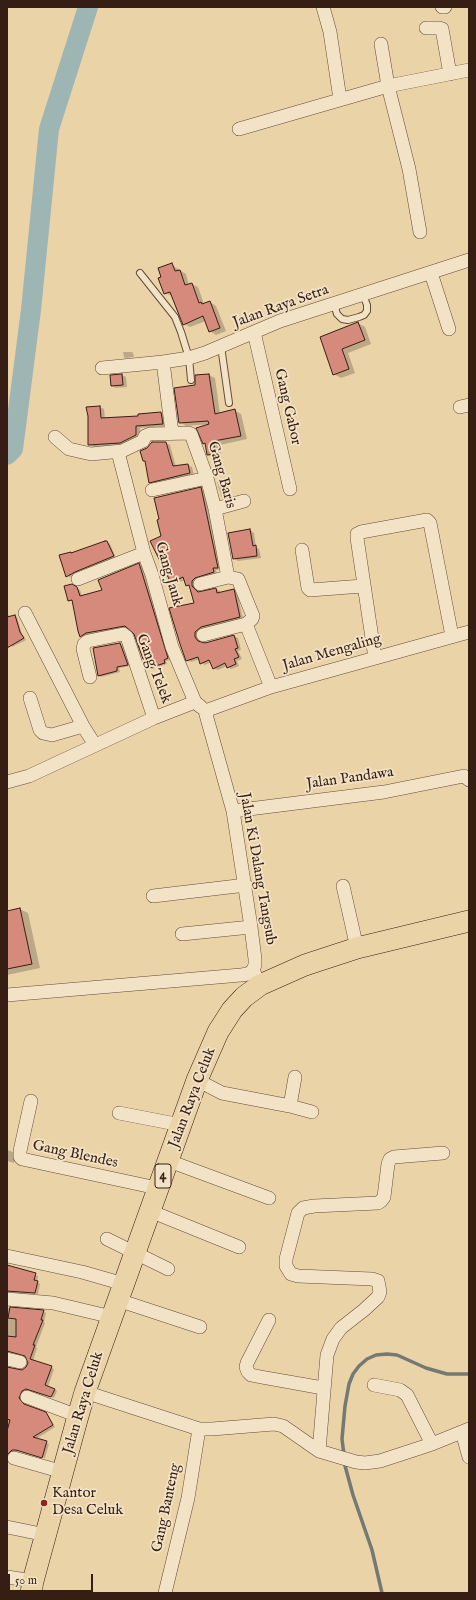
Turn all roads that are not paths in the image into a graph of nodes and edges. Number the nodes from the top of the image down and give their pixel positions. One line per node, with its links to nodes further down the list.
1 (323, 7): 7 (street)
2 (426, 28): 5 (street)
3 (381, 44): 6 (street)
4 (469, 70): 5 (street)
5 (450, 74): 6 (street)
6 (388, 86): 7 (street); 9 (street)
7 (340, 99): 8 (street)
8 (239, 129)
9 (420, 232)
10 (469, 260): 12 (street, Jalan Raya Setra)
11 (140, 273): 18 (lane)
12 (431, 273): 13 (street, Jalan Raya Setra); 15 (street)
13 (363, 295): 14 (street, Jalan Raya Setra); 14 (lane)
14 (334, 304): 16 (street, Jalan Raya Setra)
15 (449, 329)
16 (254, 332): 17 (street, Jalan Raya Setra); 27 (street, Gang Gabor)
17 (221, 346): 18 (street, Jalan Raya Setra); 22 (lane)
18 (189, 358): 19 (street, Jalan Raya Setra); 21 (lane)
19 (163, 362): 20 (street, Jalan Raya Setra); 23 (street)
20 (102, 368)
21 (191, 380)
22 (229, 403)
23 (172, 433): 25 (street, Gang Baris); 26 (street, Gang Baris)
24 (54, 438): 25 (street, Gang Baris)
25 (118, 452): 32 (street, Gang Jauk)
26 (207, 478): 28 (street); 30 (street, Gang Baris)
27 (290, 489)
28 (152, 490)
29 (244, 501): 30 (street)
30 (215, 509): 33 (street, Gang Baris)
31 (302, 550): 36 (street)
32 (144, 553): 34 (street); 46 (street, Gang Jauk)
33 (228, 577): 35 (street); 38 (street)
34 (78, 579)
35 (200, 584)
36 (363, 586): 41 (street); 42 (street)
37 (25, 613): 49 (street)
38 (246, 624): 40 (street); 44 (street)
39 (469, 632): 41 (street, Jalan Mengaling)
40 (203, 635)
41 (452, 636): 42 (street, Jalan Mengaling)
42 (375, 658): 44 (street, Jalan Mengaling)
43 (90, 677): 48 (street, Gang Telek)
44 (271, 687): 47 (street, Jalan Mengaling)
45 (30, 698): 49 (street)
46 (195, 702): 47 (street); 48 (street)
47 (205, 711): 53 (street, Jalan Ki Dalang Tangsub)
48 (154, 718): 50 (street)
49 (83, 726): 50 (street)
50 (95, 745): 52 (street)
51 (469, 780): 53 (street, Jalan Pandawa)
52 (7, 782)
53 (233, 811): 54 (street, Jalan Ki Dalang Tangsub)
54 (246, 885): 56 (street); 58 (street, Jalan Ki Dalang Tangsub)
55 (343, 886): 60 (street)
56 (153, 896)
57 (469, 921): 60 (highway, Jalan Raya Celuk / 4)
58 (252, 927): 59 (street); 61 (street, Jalan Ki Dalang Tangsub)
59 (182, 934)
60 (357, 948): 61 (highway, Jalan Raya Celuk / 4)
61 (257, 978): 62 (street); 64 (highway, Jalan Raya Celuk / 4)
62 (7, 995)
63 (295, 1077): 66 (street)
64 (197, 1080): 66 (street); 69 (highway, Jalan Raya Celuk / 4)
65 (31, 1101): 72 (street, Gang Blendes)
66 (290, 1106): 67 (street)
67 (312, 1112)
68 (119, 1113): 69 (street)
69 (180, 1126): 71 (highway, Jalan Raya Celuk / 4)
70 (443, 1153): 87 (street)
71 (169, 1161): 72 (highway, Jalan Raya Celuk / 4); 73 (street)
72 (158, 1188): 74 (highway, Jalan Raya Celuk / 4)
73 (269, 1198)
74 (150, 1211): 76 (street); 77 (highway, Jalan Raya Celuk / 4)
75 (107, 1239): 77 (street)
76 (239, 1247)
77 (135, 1254): 79 (street); 81 (highway, Jalan Raya Celuk / 4)
78 (7, 1256): 81 (street)
79 (168, 1269)
80 (7, 1299): 81 (street)
81 (118, 1300): 83 (street); 88 (highway, Jalan Raya Celuk / 4)
82 (269, 1320): 87 (street)
83 (200, 1327)
84 (7, 1359): 85 (street)
85 (20, 1362)
86 (374, 1385): 93 (street)
87 (323, 1388): 94 (street)
88 (86, 1392): 90 (highway, Jalan Raya Celuk / 4); 91 (street)
89 (27, 1397): 90 (street)
90 (78, 1416): 97 (highway, Jalan Raya Celuk / 4)
91 (198, 1429): 94 (street); 102 (street, Gang Banteng)
92 (466, 1430): 93 (street); 95 (street)
93 (432, 1444): 94 (street)
94 (323, 1452)
95 (469, 1457)
96 (14, 1458): 97 (street)
97 (63, 1472): 99 (highway, Jalan Raya Celuk / 4)
98 (7, 1527): 99 (street)
99 (46, 1535): 101 (highway, Jalan Raya Celuk / 4)
100 (7, 1577): 101 (street)
101 (32, 1587)
102 (164, 1593)

